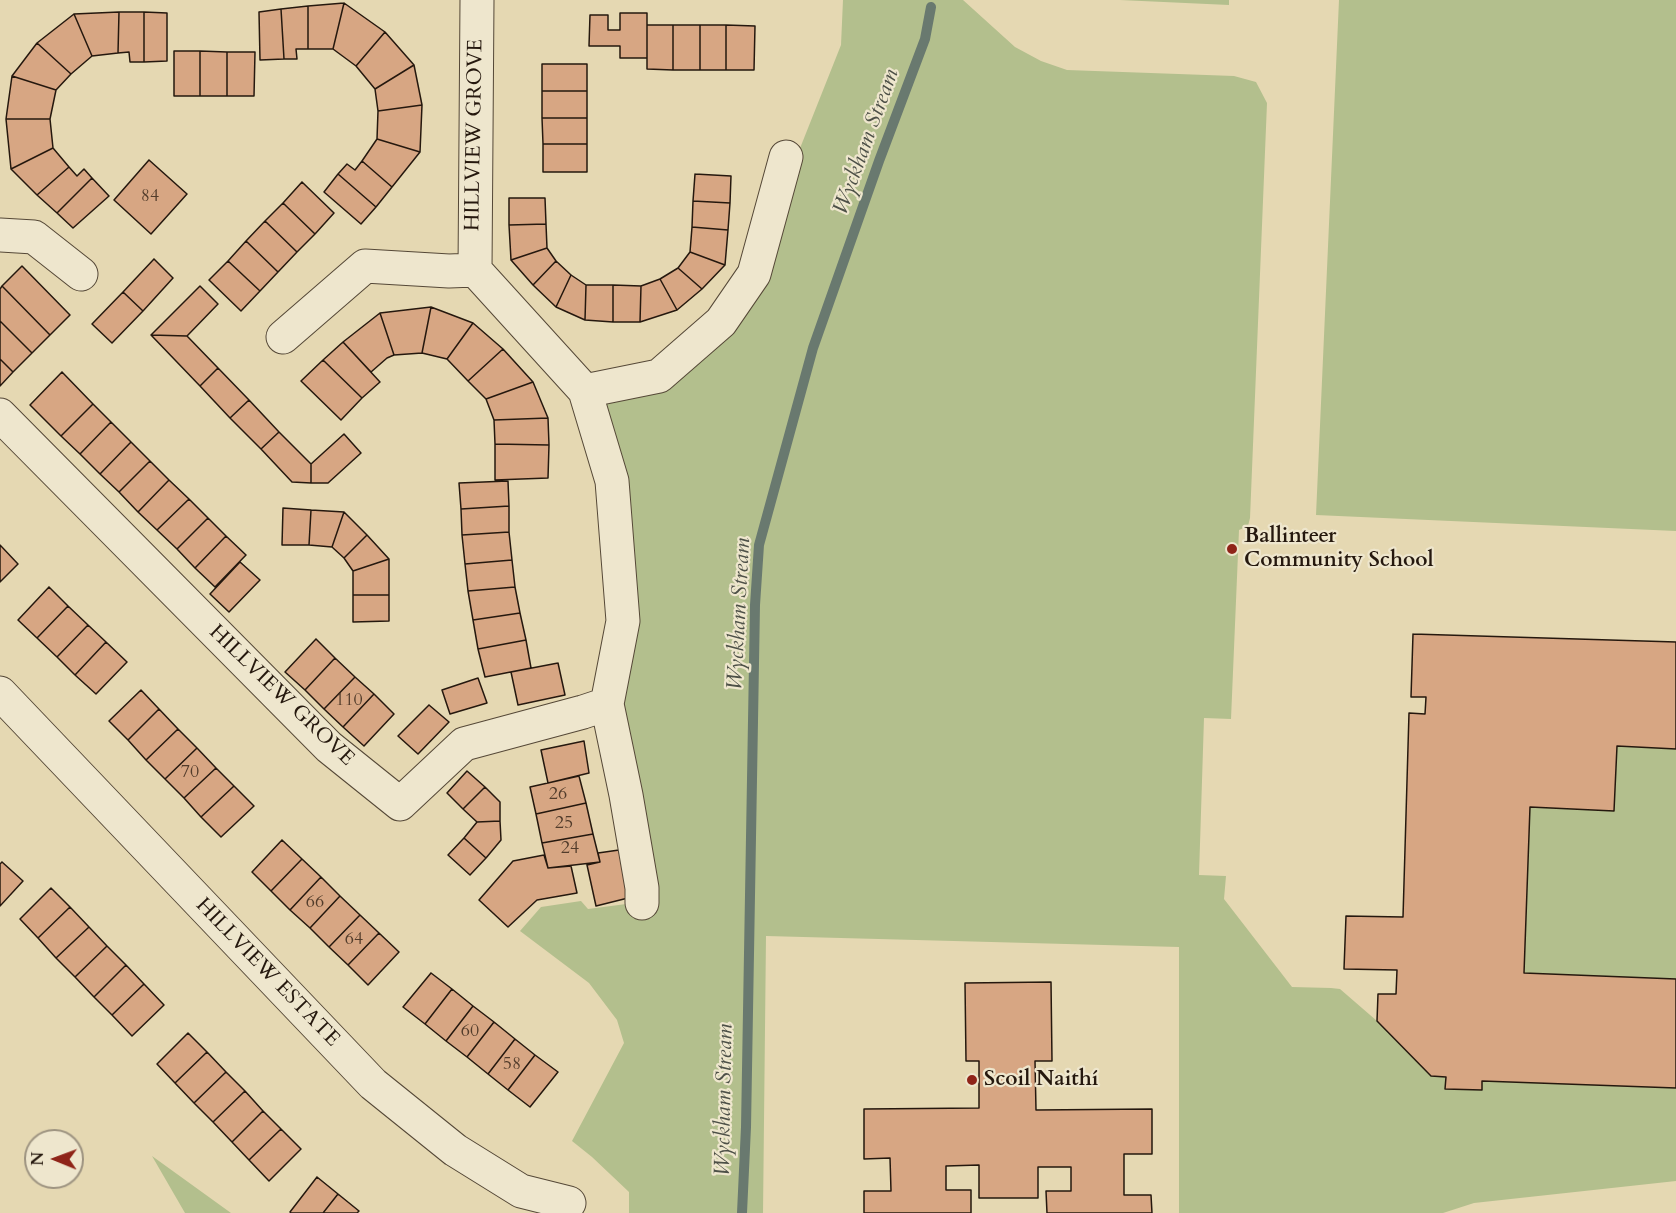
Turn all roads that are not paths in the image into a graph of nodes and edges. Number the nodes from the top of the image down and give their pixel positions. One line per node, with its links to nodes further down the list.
1 (477, 0): 4 (street, HILLVIEW GROVE)
2 (786, 157): 7 (street)
3 (0, 235): 5 (street)
4 (475, 270): 6 (street); 7 (street)
5 (81, 274)
6 (282, 337)
7 (585, 391): 10 (street)
8 (0, 415): 10 (street, HILLVIEW GROVE)
9 (0, 693): 12 (street, HILLVIEW ESTATE)
10 (607, 704): 11 (street)
11 (642, 903)
12 (569, 1203)

